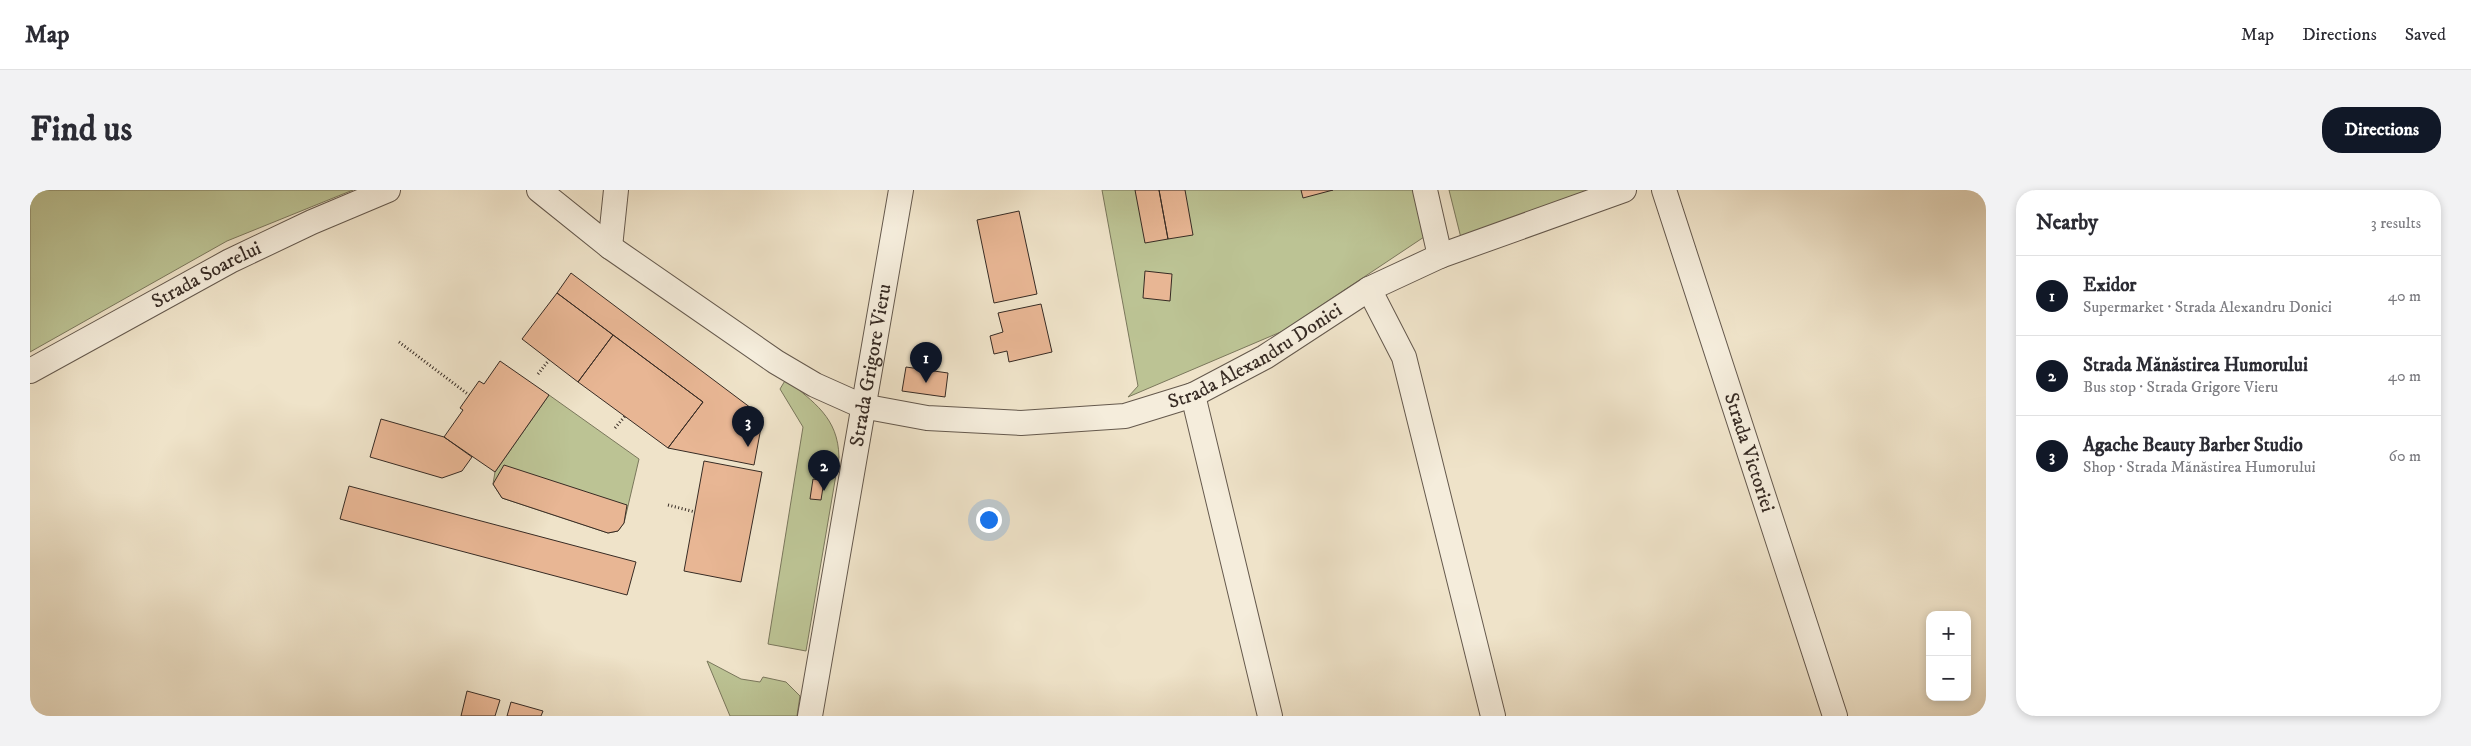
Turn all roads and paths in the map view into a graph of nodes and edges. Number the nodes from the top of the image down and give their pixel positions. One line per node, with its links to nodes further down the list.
1 (388, 190): 13 (street, Strada Soarelui)
2 (539, 190): 8 (street, Strada Alexandru Donici)
3 (616, 190): 8 (street)
4 (900, 190): 17 (street, Strada Grigore Vieru)
5 (1425, 190): 9 (street)
6 (1624, 190): 9 (street, Strada Alexandru Donici)
7 (1664, 190): 25 (street, Strada Victoriei)
8 (610, 247): 17 (street, Strada Alexandru Donici)
9 (1440, 256): 10 (street, Strada Alexandru Donici)
10 (1369, 289): 16 (street, Strada Alexandru Donici); 24 (street)
11 (399, 342): 15 (path)
12 (549, 360): 14 (path)
13 (30, 371)
14 (538, 374)
15 (469, 394)
16 (1193, 394): 17 (street, Strada Alexandru Donici); 23 (street)
17 (862, 406): 22 (street, Strada Grigore Vieru)
18 (625, 416): 19 (path)
19 (615, 428)
20 (668, 505): 21 (path)
21 (695, 512)
22 (810, 716)
23 (1270, 716)
24 (1493, 716)
25 (1835, 716)

